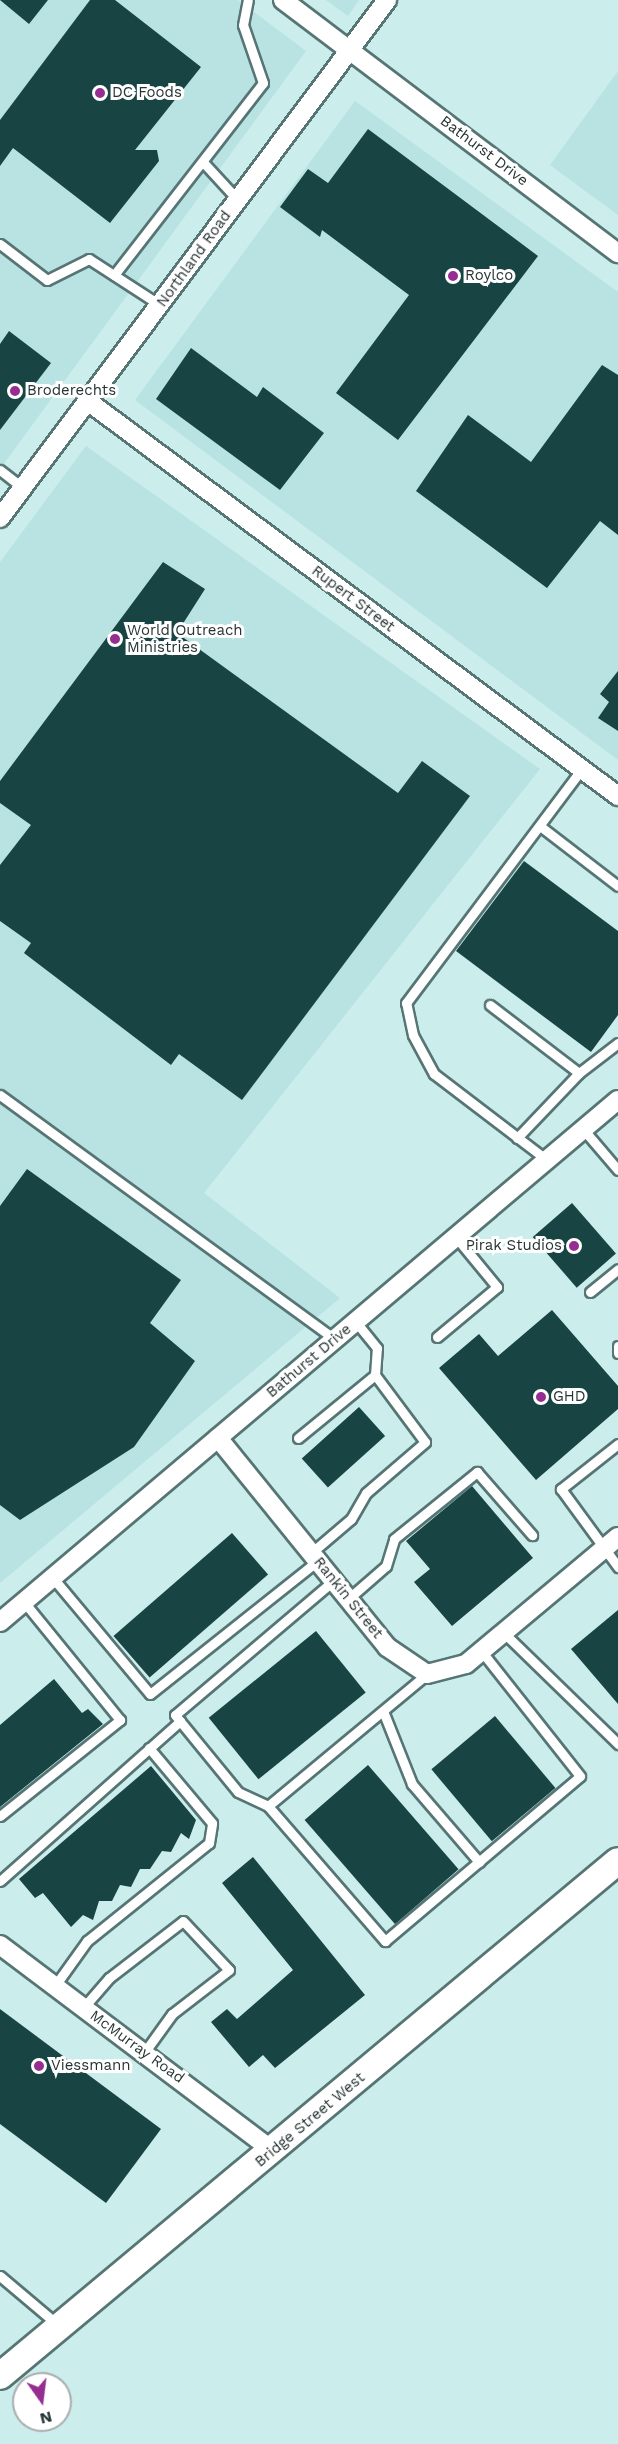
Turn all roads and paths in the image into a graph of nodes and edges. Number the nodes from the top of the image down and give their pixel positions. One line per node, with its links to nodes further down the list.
1 (248, 0): 5 (lane)
2 (284, 0): 4 (street, Bathurst Drive)
3 (387, 0): 4 (street, Northland Road)
4 (350, 48): 6 (street, Northland Road); 8 (street, Bathurst Drive)
5 (204, 162): 6 (lane); 9 (lane)
6 (237, 199): 10 (street, Northland Road)
7 (0, 244): 9 (lane)
8 (618, 253)
9 (114, 275): 10 (lane)
10 (160, 305): 11 (street, Northland Road)
11 (89, 402): 13 (street, Northland Road); 15 (street, Rupert Street)
12 (0, 470): 13 (lane)
13 (23, 488): 14 (street, Northland Road)
14 (0, 518)
15 (582, 769): 16 (street, Rupert Street); 17 (lane)
16 (618, 796)
17 (540, 826): 18 (lane); 25 (lane)
18 (618, 886)
19 (490, 1005): 21 (lane)
20 (618, 1042): 21 (lane)
21 (579, 1072): 25 (lane)
22 (0, 1095): 33 (lane)
23 (618, 1100): 24 (street, Bathurst Drive)
24 (583, 1129): 26 (street, Bathurst Drive); 27 (lane)
25 (517, 1138): 26 (lane)
26 (547, 1160): 28 (street, Bathurst Drive)
27 (618, 1170)
28 (456, 1237): 31 (street, Bathurst Drive); 32 (lane)
29 (618, 1269): 30 (lane)
30 (590, 1292)
31 (356, 1322): 33 (street, Bathurst Drive); 36 (lane)
32 (437, 1337)
33 (335, 1339): 37 (street, Bathurst Drive)
34 (618, 1346): 35 (lane)
35 (618, 1353)
36 (375, 1375): 38 (lane); 43 (lane)
37 (218, 1438): 43 (street, Rankin Street); 45 (street, Bathurst Drive)
38 (298, 1438)
39 (618, 1444): 42 (lane)
40 (532, 1535): 47 (lane)
41 (618, 1537): 42 (street)
42 (603, 1550): 44 (lane); 50 (street)
43 (314, 1557): 45 (lane); 46 (street, Rankin Street)
44 (618, 1567)
45 (53, 1578): 48 (street, Bathurst Drive)
46 (333, 1581): 47 (street, Rankin Street); 54 (lane)
47 (348, 1599): 52 (street, Rankin Street)
48 (24, 1602): 49 (street, Bathurst Drive); 58 (lane)
49 (0, 1623)
50 (505, 1634): 51 (street); 55 (lane)
51 (483, 1652): 52 (street); 60 (lane)
52 (428, 1674): 53 (lane)
53 (383, 1711): 57 (lane); 60 (lane)
54 (180, 1720): 56 (lane); 57 (lane)
55 (618, 1744)
56 (149, 1748): 61 (lane); 63 (lane)
57 (268, 1806): 60 (lane)
58 (0, 1816)
59 (618, 1861): 66 (street, Bridge Street West)
60 (479, 1862)
61 (0, 1881)
62 (0, 1945): 63 (street, McMurray Road)
63 (54, 1987): 64 (street, McMurray Road)
64 (82, 2008): 65 (street, McMurray Road); 65 (lane)
65 (144, 2053): 66 (street, McMurray Road)
66 (273, 2151): 68 (street, Bridge Street West)
67 (0, 2276): 68 (lane)
68 (60, 2326): 69 (street, Bridge Street West)
69 (0, 2376)

